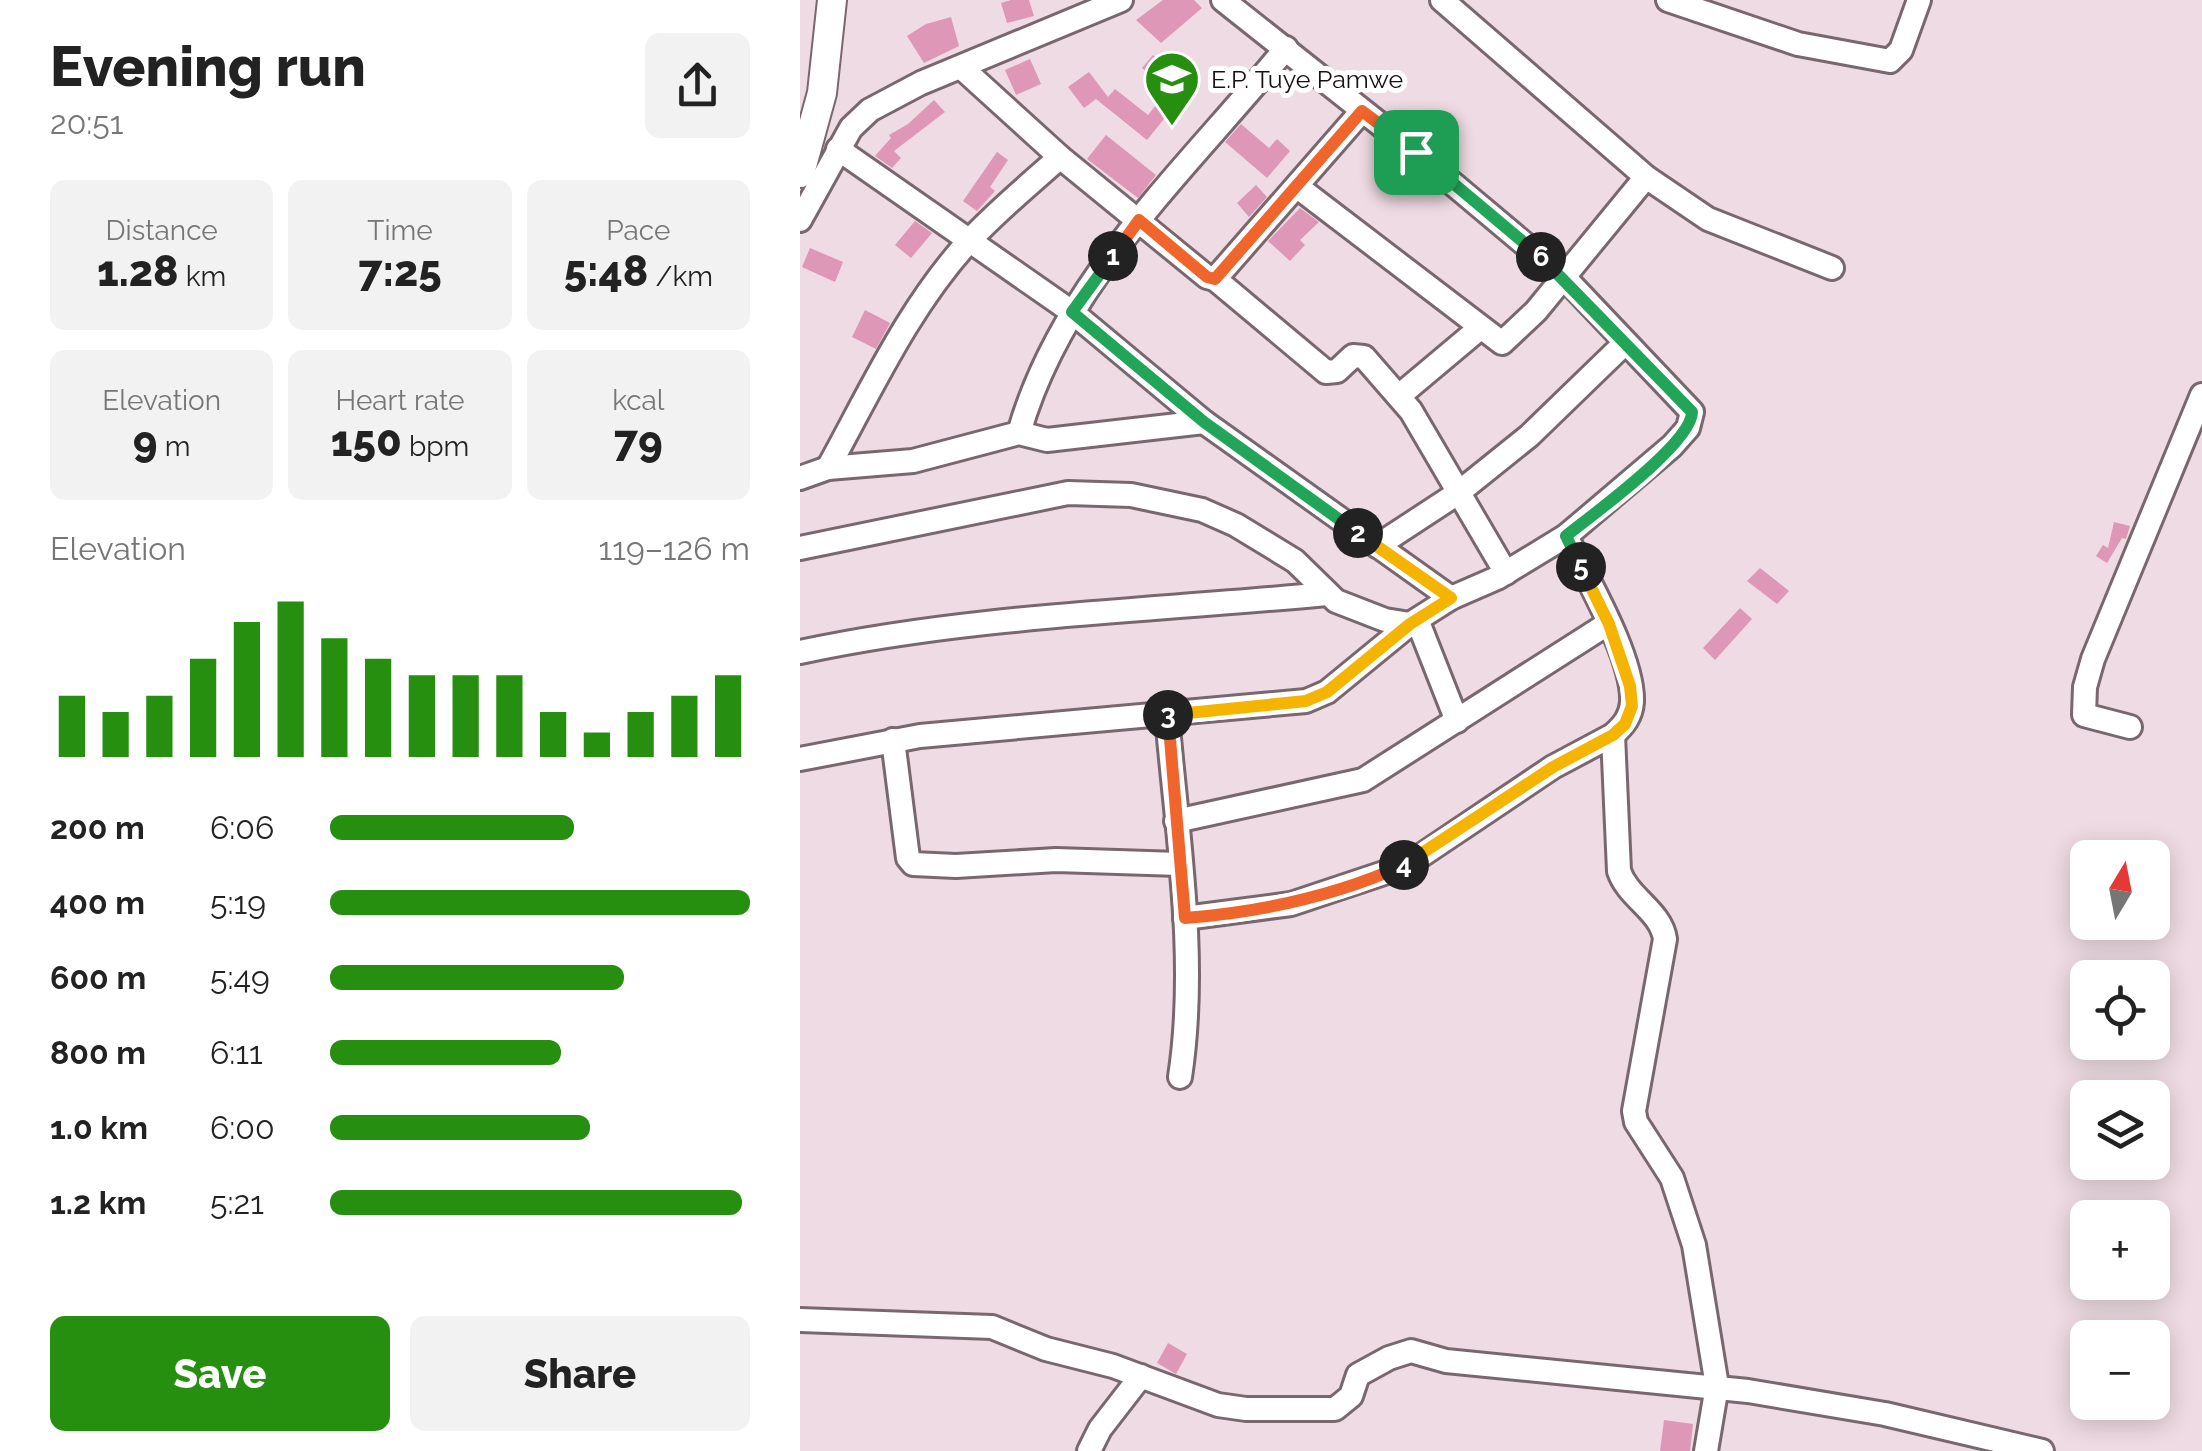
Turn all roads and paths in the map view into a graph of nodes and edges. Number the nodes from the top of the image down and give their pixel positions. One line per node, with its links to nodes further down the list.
1 (832, 0): 13 (main road)
2 (1120, 0): 9 (street)
3 (1223, 0): 8 (street)
4 (1442, 0): 14 (street)
5 (1668, 0): 7 (street)
6 (1920, 0): 7 (street)
7 (1713, 8)
8 (1286, 48): 10 (street); 17 (street)
9 (962, 68): 11 (street); 12 (street)
10 (1362, 111): 15 (street); 20 (street)
11 (838, 149): 16 (street); 18 (street)
12 (1060, 156): 17 (street); 18 (street)
13 (800, 173)
14 (1646, 177): 19 (street); 20 (street)
15 (1299, 188): 21 (street); 23 (street)
16 (800, 220)
17 (1139, 220): 21 (street); 22 (street)
18 (970, 241): 22 (street); 29 (street)
19 (1832, 268)
20 (1564, 278): 23 (street); 24 (street)
21 (1215, 279): 26 (street)
22 (1072, 312): 27 (street); 28 (street)
23 (1480, 328): 26 (street)
24 (1625, 343): 31 (street); 32 (street)
25 (2202, 395): 43 (street)
26 (1398, 396): 31 (street)
27 (1204, 422): 28 (street); 33 (street)
28 (1018, 433): 29 (street)
29 (828, 468): 30 (street)
30 (800, 478)
31 (1458, 492): 33 (street); 35 (street)
32 (1566, 536): 35 (street); 39 (street)
33 (1377, 546): 37 (street)
34 (800, 548): 36 (street)
35 (1506, 572): 37 (street)
36 (1326, 594): 38 (street); 40 (street)
37 (1451, 598): 38 (street)
38 (1414, 623): 41 (street); 42 (street)
39 (1609, 624): 42 (street); 44 (street)
40 (800, 652)
41 (1167, 716): 45 (street); 47 (street)
42 (1457, 721): 47 (street)
43 (2130, 726)
44 (1613, 735): 49 (street); 53 (street)
45 (894, 740): 46 (street); 48 (street)
46 (800, 759)
47 (1176, 820): 48 (street)
48 (1179, 864): 49 (street)
49 (1185, 918): 50 (street)
50 (1180, 1077)
51 (800, 1320): 52 (street)
52 (1141, 1376): 53 (street); 54 (street)
53 (1717, 1386): 55 (street); 56 (street)
54 (1093, 1449)
55 (1706, 1451)
56 (2042, 1451)

